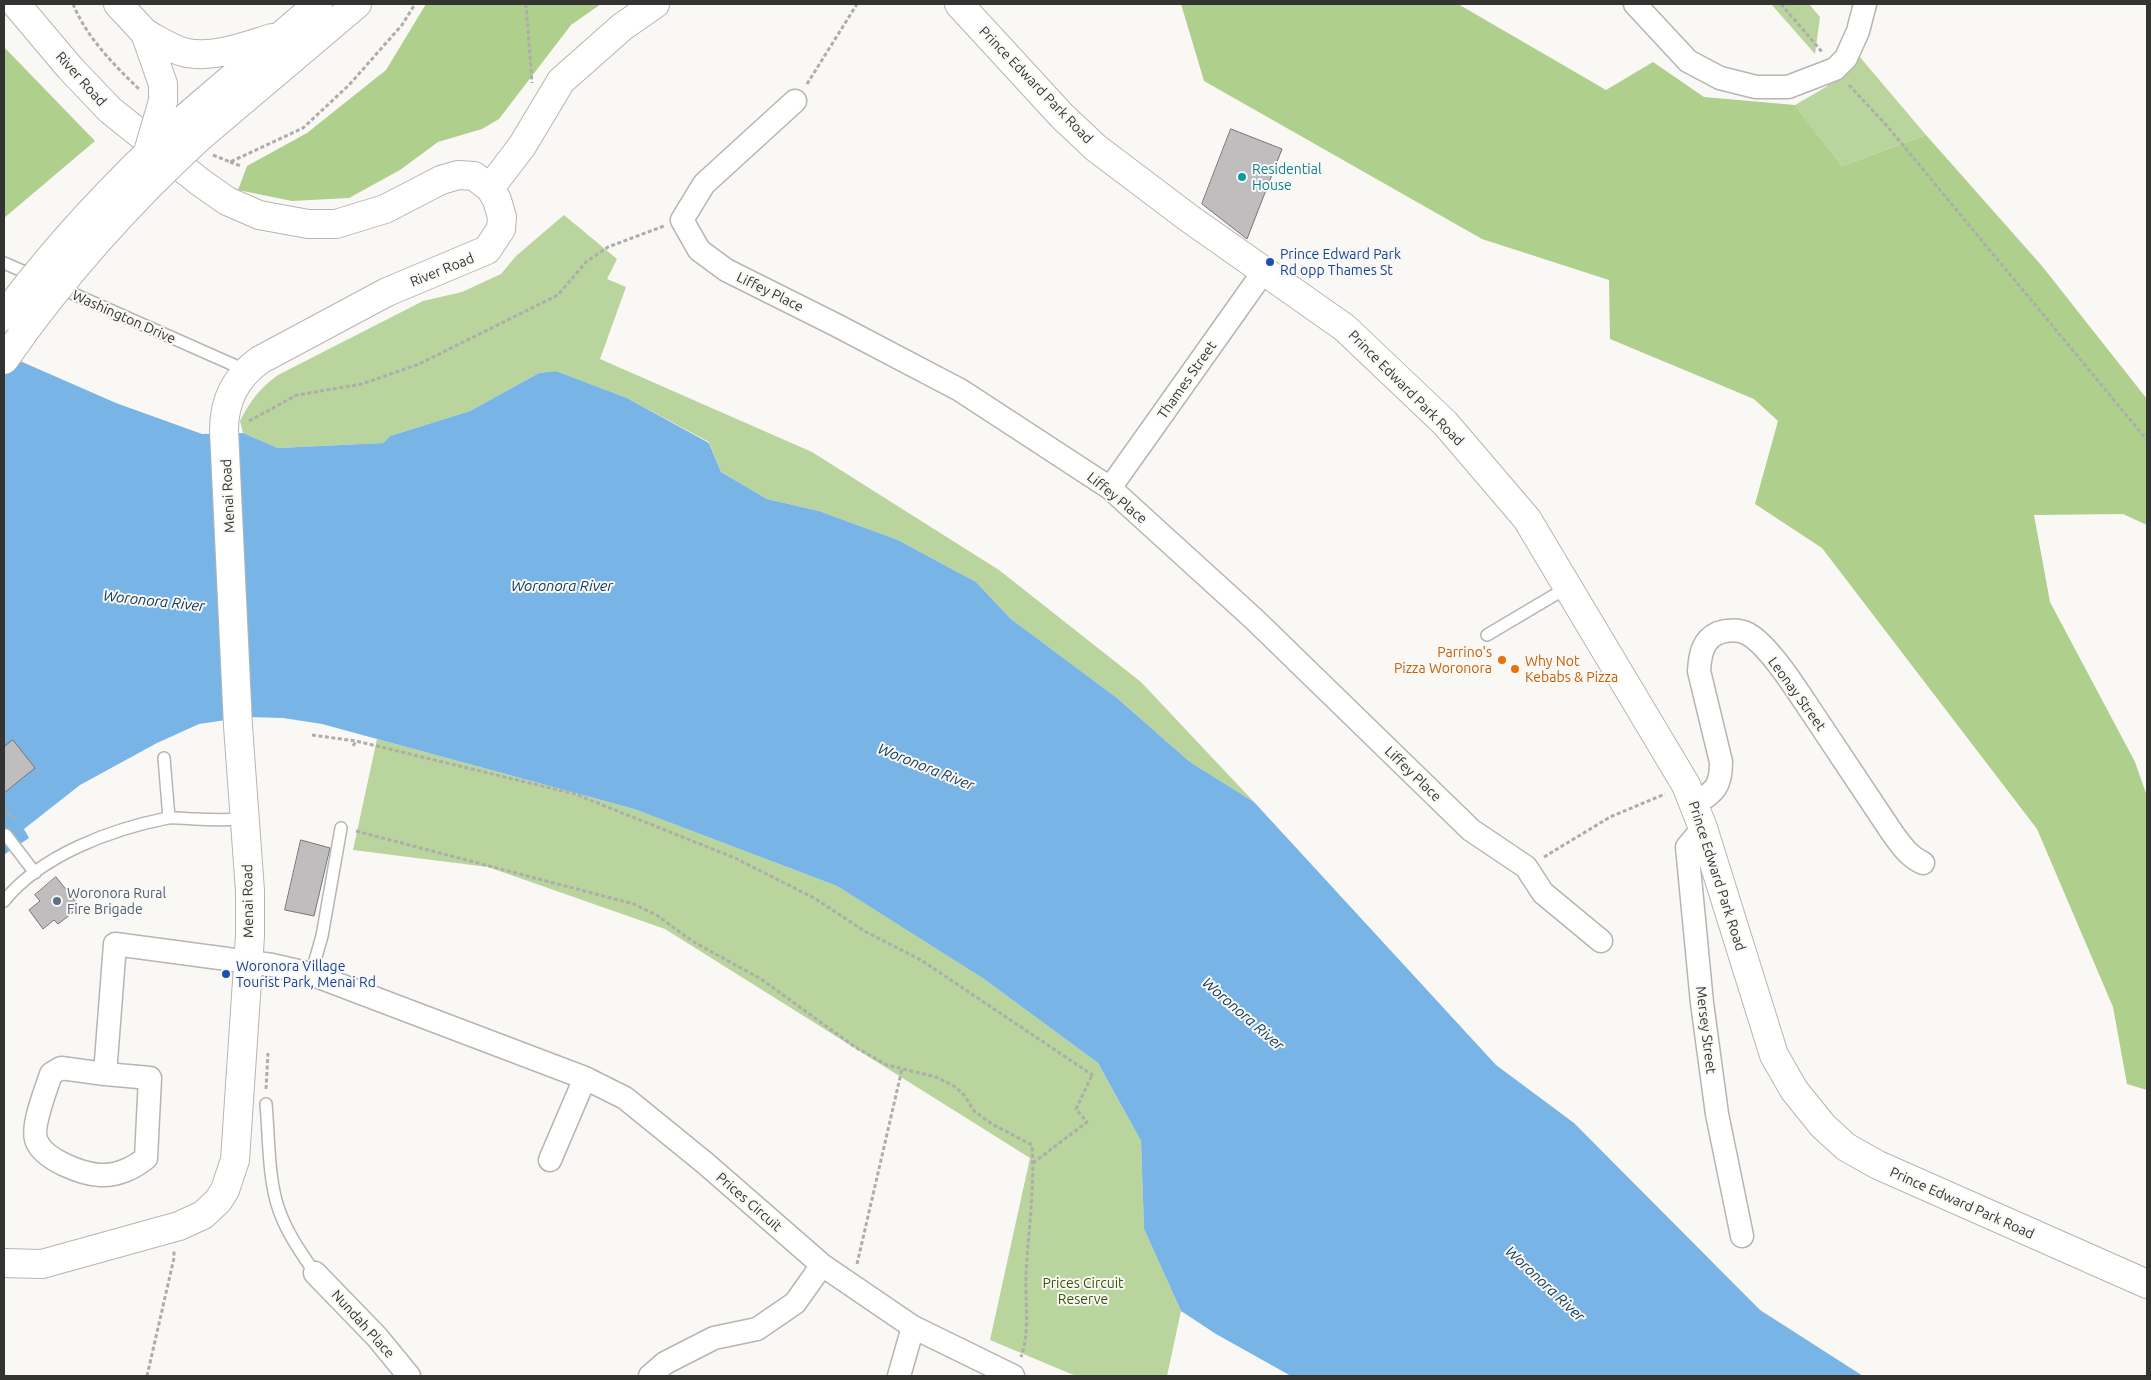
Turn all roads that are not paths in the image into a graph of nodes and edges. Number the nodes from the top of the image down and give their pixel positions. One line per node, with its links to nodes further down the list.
1 (16, 4): 15 (street, River Road)
2 (118, 4): 9 (street)
3 (318, 4): 10 (street)
4 (357, 4): 12 (street)
5 (654, 4): 13 (street)
6 (959, 4): 19 (street, Prince Edward Park Road)
7 (1635, 4): 8 (street)
8 (1865, 4)
9 (145, 33): 10 (street); 14 (street, bridge)
10 (280, 36): 12 (street)
11 (796, 101): 24 (street, Liffey Place)
12 (199, 137): 14 (street, bridge); 21 (street, bridge)
13 (522, 146): 15 (street, River Road); 16 (street); 17 (street, River Road)
14 (148, 152): 20 (street, bridge)
15 (458, 174): 16 (street)
16 (490, 188): 17 (street)
17 (502, 217): 22 (street, River Road)
18 (4, 263): 22 (lane, Washington Drive)
19 (1264, 271): 24 (street, Thames Street); 25 (street, Prince Edward Park Road)
20 (4, 316)
21 (4, 360)
22 (245, 370): 23 (street, River Road)
23 (235, 426): 30 (street, Menai Road)
24 (1110, 488): 36 (street, Liffey Place)
25 (1568, 587): 26 (lane); 28 (street, Prince Edward Park Road)
26 (1487, 635)
27 (164, 758): 29 (lane)
28 (1695, 805): 33 (street, Leonay Street); 43 (street, Mersey Street); 47 (street, Prince Edward Park Road)
29 (169, 818): 30 (lane); 34 (lane)
30 (245, 819): 37 (street, Menai Road)
31 (341, 828): 38 (lane)
32 (6, 835): 34 (lane)
33 (1923, 863)
34 (35, 873): 35 (lane)
35 (4, 901)
36 (1601, 941)
37 (248, 962): 38 (street, Prices Circuit); 39 (street, Prices Circuit); 44 (street, Menai Road)
38 (311, 974): 40 (street, Prices Circuit)
39 (105, 1074): 39 (street)
40 (586, 1078): 42 (street); 45 (street, Prices Circuit)
41 (266, 1104): 46 (lane)
42 (550, 1160)
43 (1742, 1236)
44 (4, 1263)
45 (822, 1265): 48 (street, Prices Circuit); 50 (street)
46 (315, 1273): 49 (street, Nundah Place)
47 (2147, 1284)
48 (913, 1327): 51 (street); 52 (street, Prices Circuit)
49 (409, 1376)
50 (650, 1376)
51 (899, 1376)
52 (1013, 1376)

